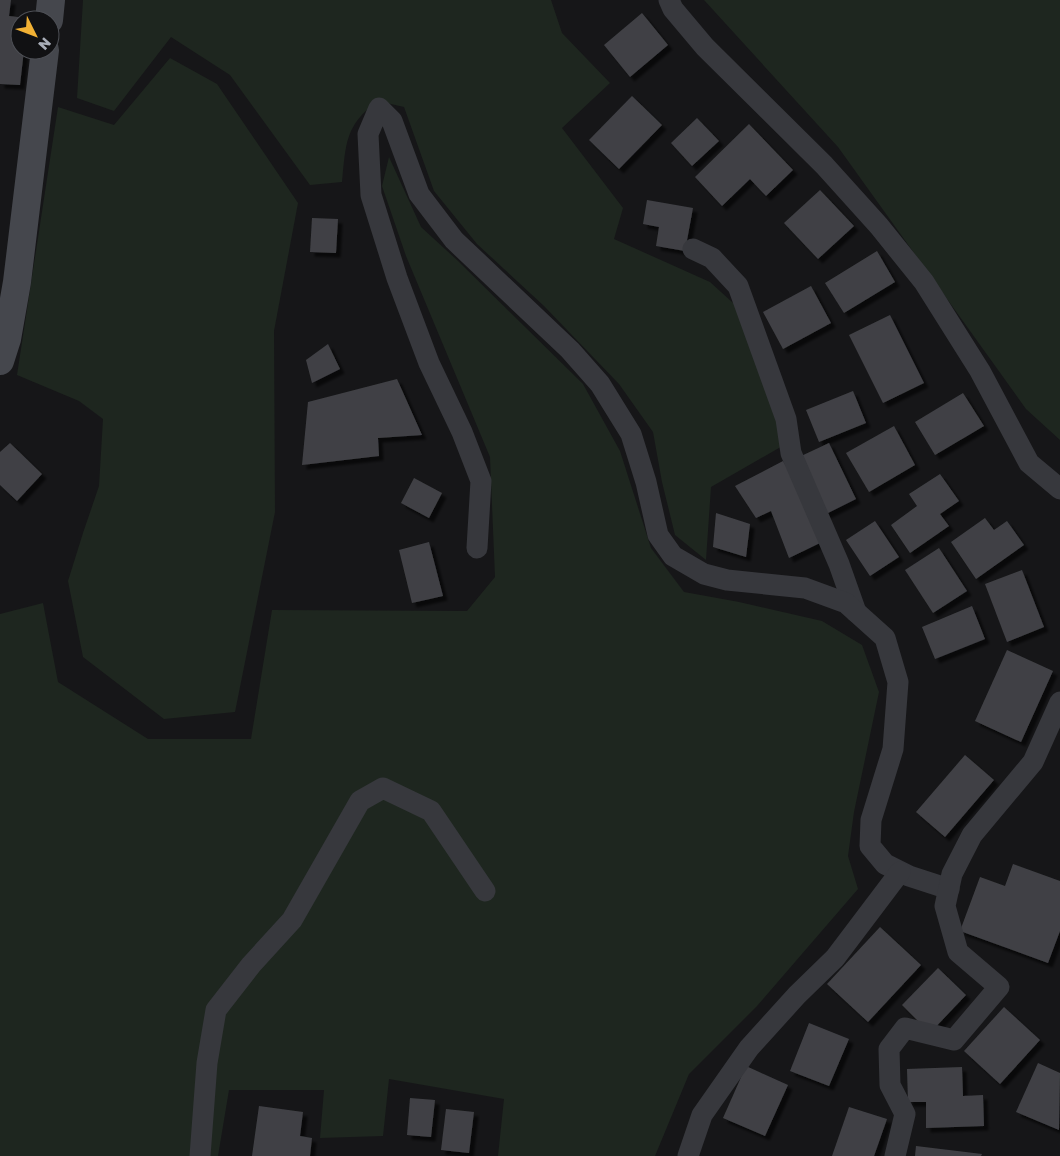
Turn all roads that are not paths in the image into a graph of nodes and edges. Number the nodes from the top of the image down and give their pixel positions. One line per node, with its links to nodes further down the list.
1 (669, 0): 5 (street)
2 (44, 60): 4 (street)
3 (693, 249): 7 (street)
4 (0, 361)
5 (1060, 489)
6 (477, 548): 7 (street)
7 (856, 612): 9 (street)
8 (1060, 702): 10 (street)
9 (900, 872): 10 (street); 13 (street)
10 (949, 889): 14 (street)
11 (485, 891): 12 (street)
12 (200, 1156)
13 (688, 1156)
14 (895, 1156)

